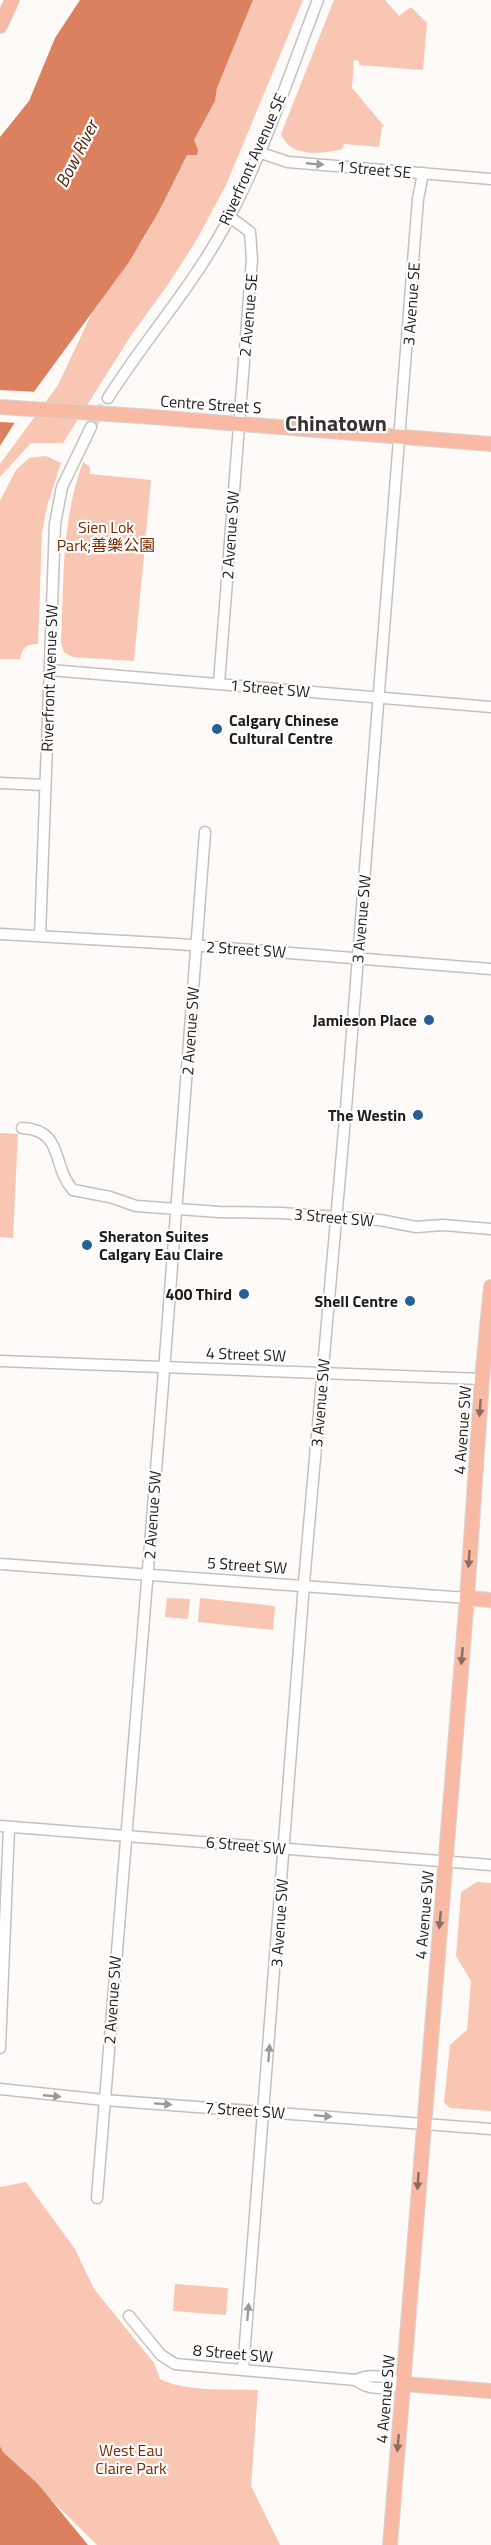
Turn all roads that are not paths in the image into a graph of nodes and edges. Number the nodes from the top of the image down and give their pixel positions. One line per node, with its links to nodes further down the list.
1 (12, 0): 3 (main road)
2 (318, 0): 4 (street, Riverfront Avenue SE)
3 (0, 26)
4 (258, 152): 5 (street, 1 Street SE, one-way to 5); 7 (street, Riverfront Avenue SE)
5 (423, 173): 6 (street, 1 Street SE); 12 (street, 3 Avenue SE)
6 (491, 179)
7 (230, 217): 8 (street, Riverfront Avenue SE); 10 (street, 2 Avenue SE)
8 (108, 398)
9 (0, 407): 10 (main road, Centre Street S, bridge)
10 (238, 423): 12 (main road, Centre Street S); 15 (street, 2 Avenue SW)
11 (91, 427): 14 (street, Riverfront Avenue SW)
12 (400, 436): 13 (main road, Centre Street S); 16 (street, 3 Avenue SW)
13 (491, 444)
14 (50, 670): 15 (street, 1 Street SW); 19 (street, Riverfront Avenue SW)
15 (219, 683): 16 (street, 1 Street SW)
16 (379, 698): 17 (street, 1 Street SW); 24 (street, 3 Avenue SW)
17 (491, 707)
18 (0, 783): 19 (street)
19 (45, 785): 22 (street, Riverfront Avenue SW)
20 (205, 832): 23 (street, 2 Avenue SW)
21 (0, 934): 22 (street, 2 Street SW)
22 (40, 936): 23 (street, 2 Street SW)
23 (196, 945): 24 (street, 2 Street SW); 27 (street, 2 Avenue SW)
24 (357, 957): 25 (street, 2 Street SW); 28 (street, 3 Avenue SW)
25 (491, 969)
26 (22, 1128): 27 (street, 3 Street SW)
27 (176, 1208): 28 (street, 3 Street SW); 32 (street, 2 Avenue SW)
28 (336, 1218): 29 (street, 3 Street SW); 33 (street, 3 Avenue SW)
29 (491, 1229)
30 (491, 1287): 34 (main road, 4 Avenue SW)
31 (0, 1361): 32 (street, 4 Street SW)
32 (164, 1368): 33 (street, 4 Street SW); 36 (street, 2 Avenue SW)
33 (323, 1374): 34 (street, 4 Street SW); 37 (street, 3 Avenue SW)
34 (486, 1379): 38 (main road, 4 Avenue SW, one-way to 38)
35 (0, 1564): 36 (street, 5 Street SW)
36 (148, 1574): 37 (street, 5 Street SW); 41 (street, 2 Avenue SW)
37 (304, 1586): 38 (street, 5 Street SW); 42 (street, 3 Avenue SW)
38 (467, 1598): 39 (main road, 5 Street SW); 43 (main road, 4 Avenue SW, one-way to 43)
39 (491, 1600)
40 (4, 1826): 41 (street, 6 Street SW); 45 (street)
41 (125, 1835): 42 (street, 6 Street SW); 47 (street, 2 Avenue SW)
42 (285, 1849): 43 (street, 6 Street SW); 48 (street, 3 Avenue SW, one-way to 42)
43 (445, 1862): 44 (street, 6 Street SW); 49 (main road, 4 Avenue SW, one-way to 49)
44 (491, 1866)
45 (0, 2048)
46 (0, 2089): 47 (street, 7 Street SW, one-way to 47)
47 (104, 2100): 48 (street, 7 Street SW, one-way to 48); 51 (street, 2 Avenue SW)
48 (264, 2112): 49 (street, 7 Street SW, one-way to 49); 53 (street, 3 Avenue SW, one-way to 48)
49 (423, 2123): 50 (street, 7 Street SW); 54 (main road, 4 Avenue SW, one-way to 54)
50 (491, 2129)
51 (97, 2198)
52 (129, 2316): 53 (street, 8 Street SW)
53 (243, 2370): 54 (street, 8 Street SW)
54 (404, 2384): 55 (main road, 8 Street SW); 56 (main road, 4 Avenue SW, one-way to 56)
55 (491, 2391)
56 (389, 2541)

